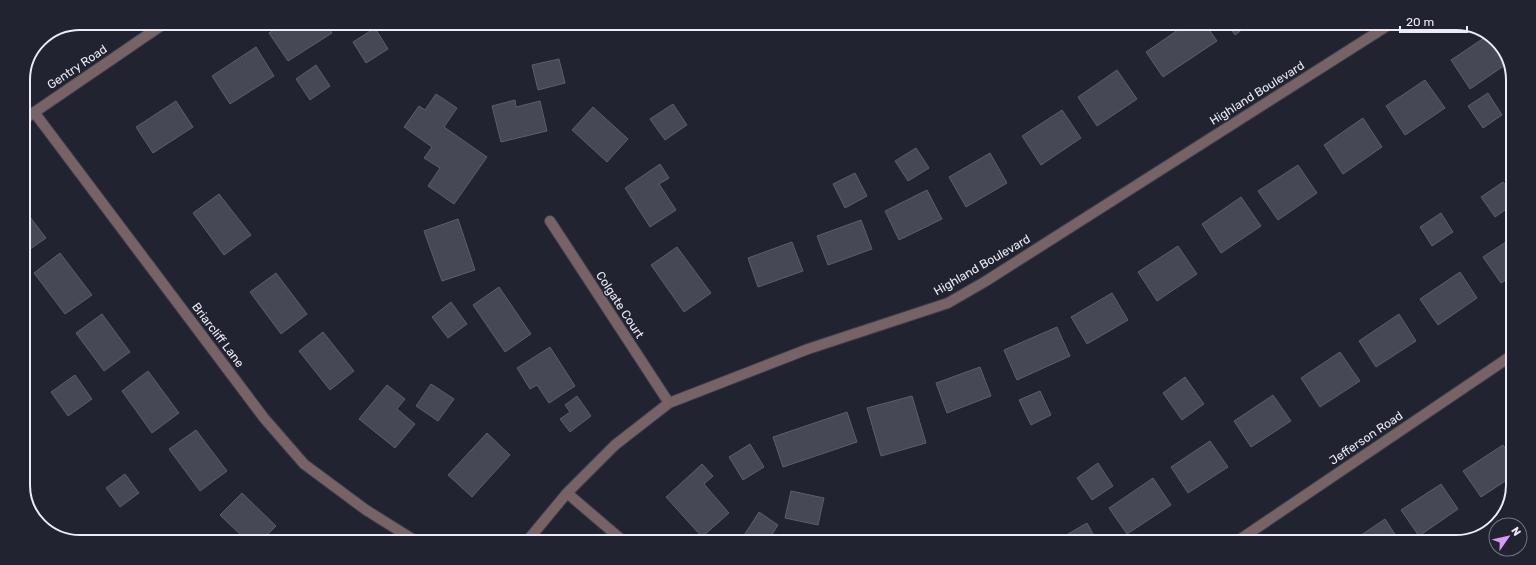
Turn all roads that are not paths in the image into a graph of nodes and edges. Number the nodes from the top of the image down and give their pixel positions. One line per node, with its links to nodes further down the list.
1 (155, 30): 3 (street, Gentry Road)
2 (1382, 30): 7 (street, Highland Boulevard)
3 (34, 112): 4 (street, Gentry Road); 9 (street, Briarcliff Lane)
4 (30, 115)
5 (550, 221): 7 (street, Colgate Court)
6 (1506, 359): 12 (street, Jefferson Road)
7 (669, 403): 8 (street, Highland Boulevard)
8 (567, 493): 10 (street, Highland Boulevard); 11 (street)
9 (406, 535)
10 (532, 535)
11 (616, 535)
12 (1246, 535)

